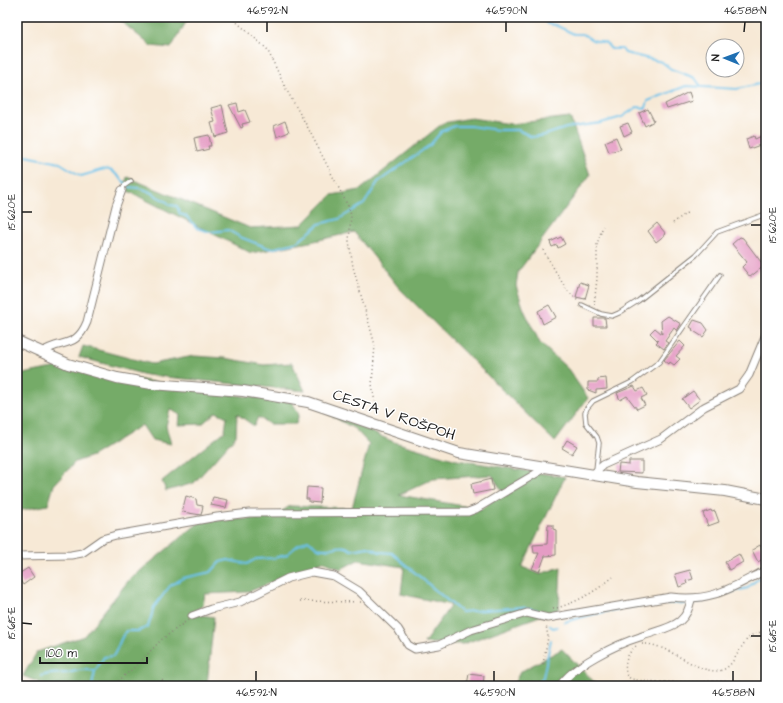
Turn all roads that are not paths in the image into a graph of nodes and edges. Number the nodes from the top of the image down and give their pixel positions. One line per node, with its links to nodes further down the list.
1 (131, 181): 2 (lane)
2 (122, 190): 8 (street)
3 (766, 214): 5 (lane)
4 (720, 275): 10 (lane)
5 (582, 305)
6 (766, 334): 10 (street)
7 (17, 341): 8 (street, CESTA V ROŠPOH)
8 (42, 352): 9 (street, CESTA V ROŠPOH)
9 (543, 468): 10 (street, CESTA V ROŠPOH); 12 (street)
10 (594, 473): 11 (street, CESTA V ROŠPOH)
11 (766, 499)
12 (17, 556)
13 (766, 570): 14 (street)
14 (691, 600): 15 (street); 16 (street)
15 (192, 616)
16 (560, 686)

